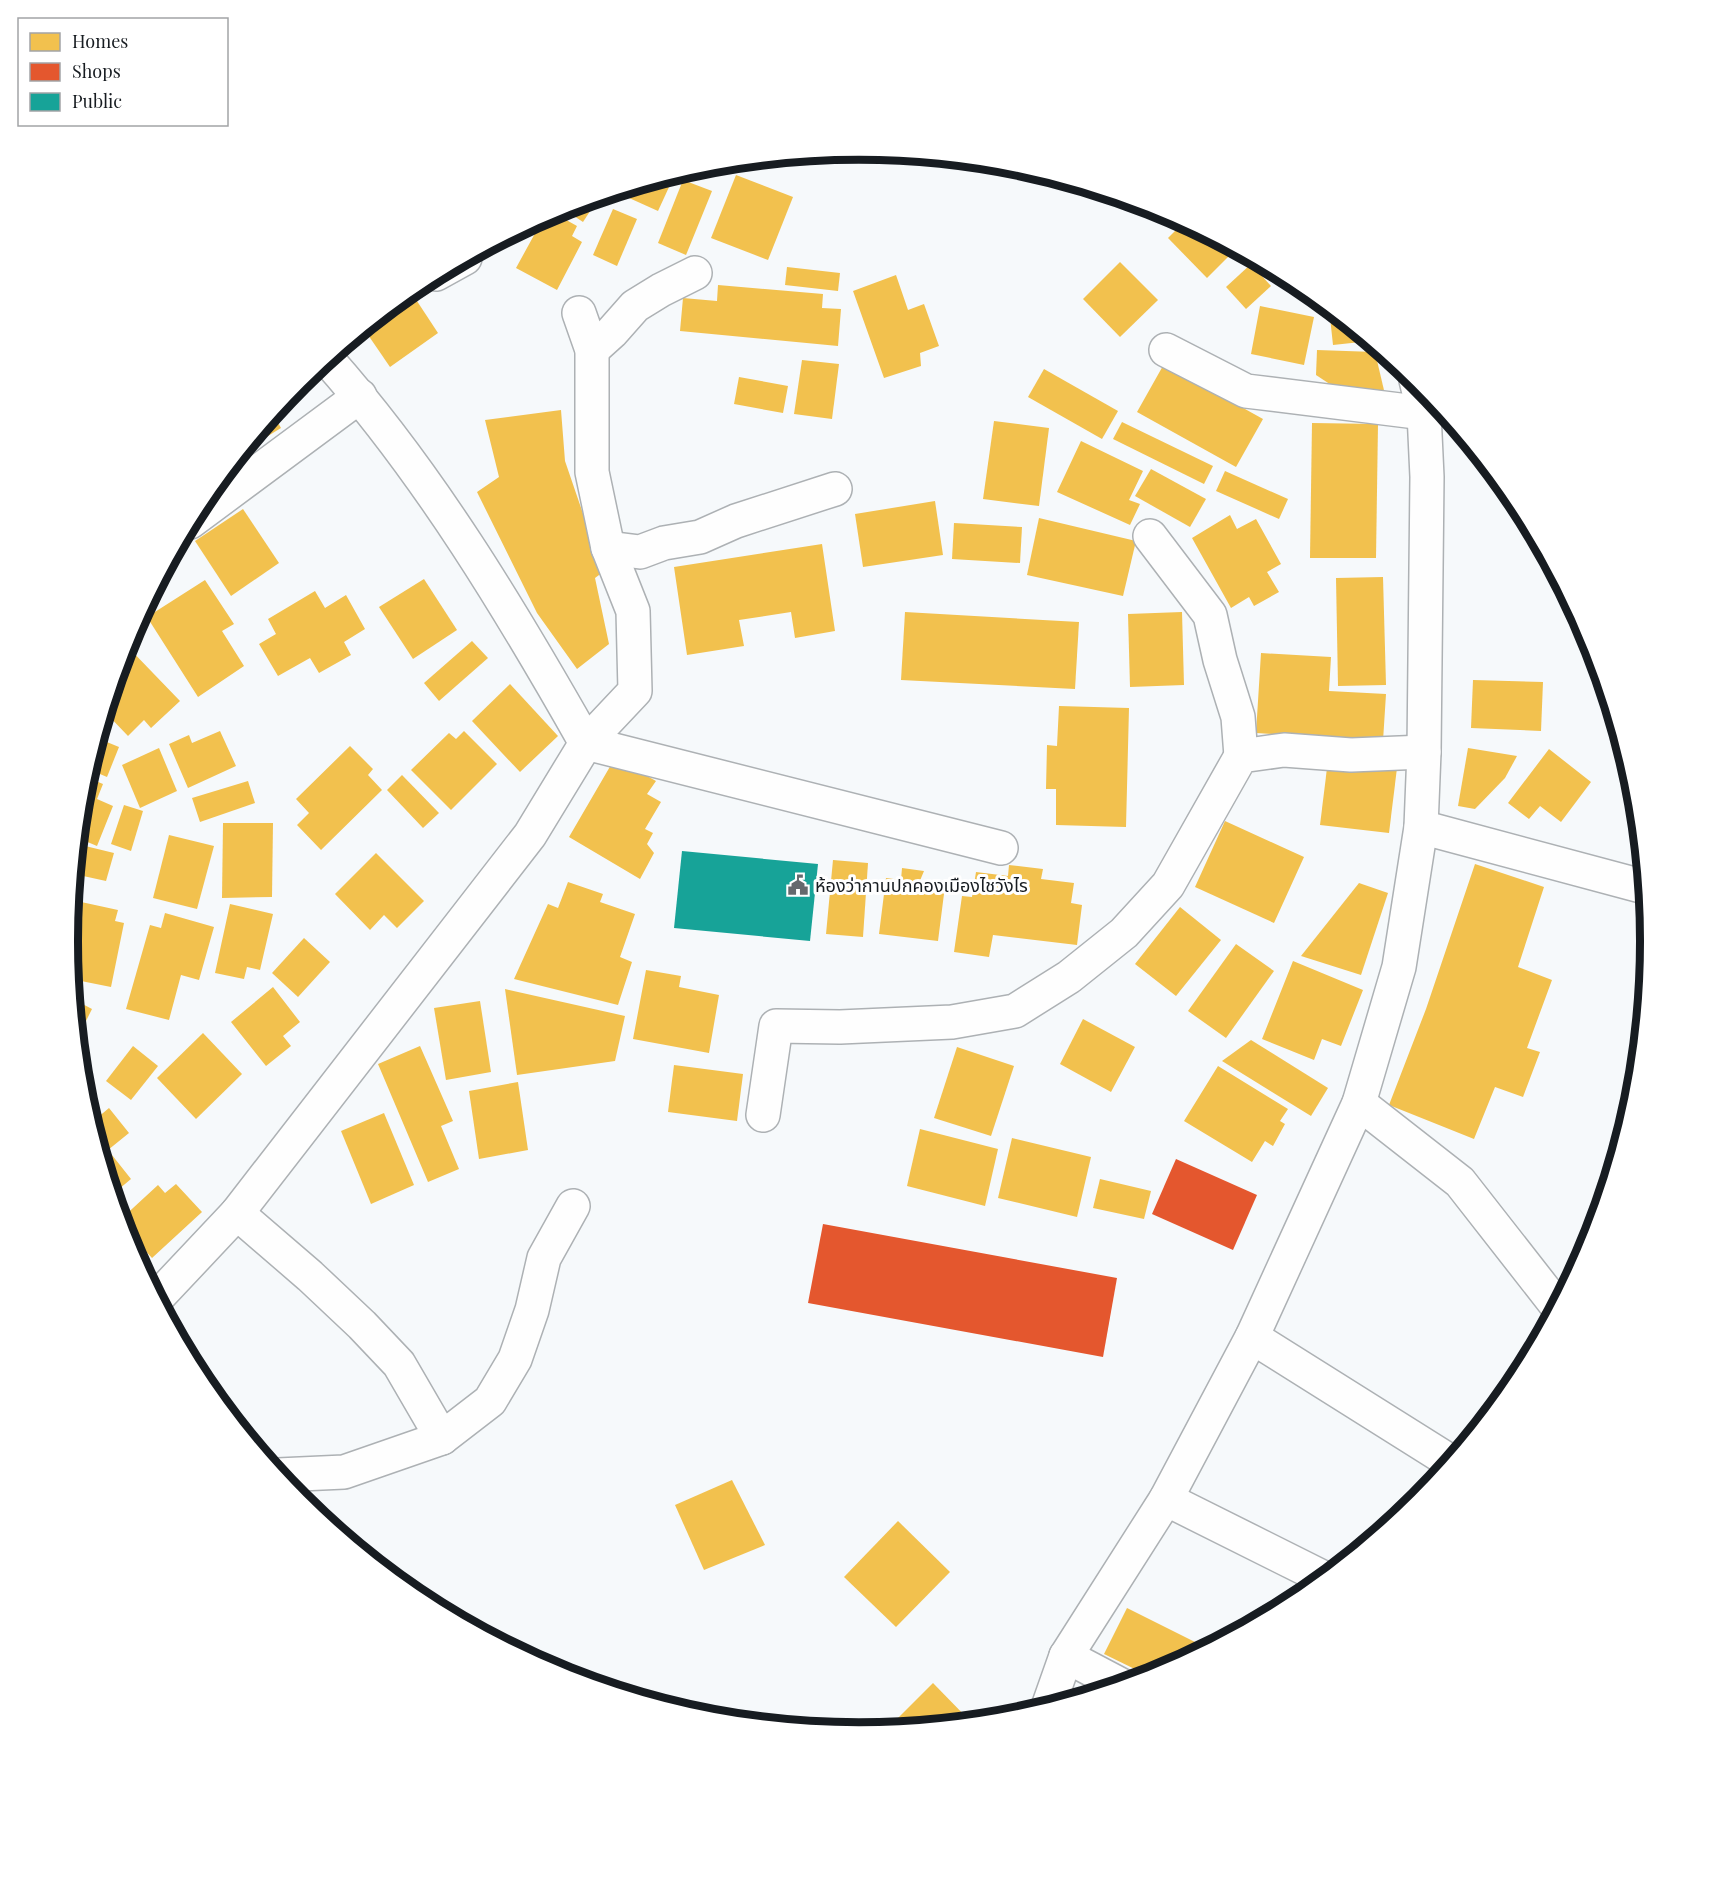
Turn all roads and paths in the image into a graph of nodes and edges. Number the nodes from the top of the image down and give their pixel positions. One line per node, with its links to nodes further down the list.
1 (695, 273): 3 (street)
2 (579, 313): 3 (street)
3 (592, 350): 12 (street)
4 (1166, 350): 8 (street)
5 (333, 365): 6 (street)
6 (360, 396): 10 (street); 13 (street)
7 (1421, 399): 8 (street)
8 (1424, 413): 14 (street)
9 (835, 489): 12 (street)
10 (210, 507)
11 (1150, 536): 15 (street)
12 (608, 548): 13 (street)
13 (586, 743): 17 (street); 22 (street)
14 (1424, 752): 15 (street); 16 (street)
15 (1241, 756): 20 (street)
16 (1421, 827): 18 (street); 19 (street)
17 (1001, 848)
18 (1638, 885)
19 (1359, 1103): 24 (street); 25 (street)
20 (763, 1115)
21 (573, 1206): 26 (street)
22 (237, 1213): 23 (street); 26 (street)
23 (162, 1292)
24 (1552, 1300)
25 (1252, 1337): 27 (street); 29 (street)
26 (442, 1438): 28 (street)
27 (1444, 1458)
28 (289, 1474)
29 (1166, 1499): 30 (street); 31 (street)
30 (1316, 1574)
31 (1066, 1656): 32 (street); 33 (street)
32 (1113, 1680)
33 (1051, 1698)

